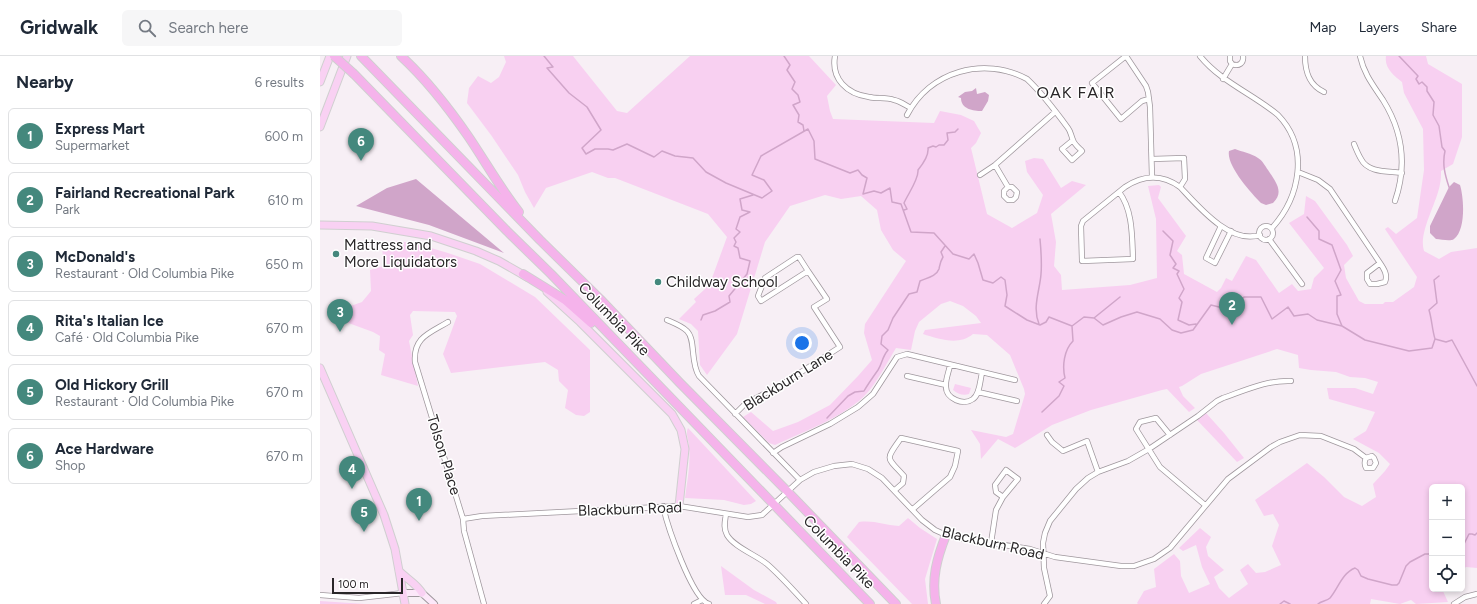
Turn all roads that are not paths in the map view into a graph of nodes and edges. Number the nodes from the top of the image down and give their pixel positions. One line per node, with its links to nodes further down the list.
1 (330, 56): 17 (main road)
2 (334, 56): 53 (highway, Columbia Pike, bridge)
3 (347, 56): 23 (main road)
4 (401, 56): 44 (highway)
5 (835, 56): 20 (street)
6 (1126, 56): 19 (street); 19 (street)
7 (1200, 56): 16 (street)
8 (1230, 56): 13 (street)
9 (1243, 56): 13 (street)
10 (1305, 56): 18 (street)
11 (1360, 56): 29 (street)
12 (362, 57): 44 (highway, Columbia Pike)
13 (1232, 64): 16 (street)
14 (1001, 65): 21 (street)
15 (943, 73): 20 (street)
16 (1223, 78): 28 (street)
17 (320, 82)
18 (1324, 92)
19 (1150, 99): 26 (street)
20 (911, 108): 22 (street)
21 (1055, 112): 24 (street); 27 (street)
22 (907, 115)
23 (320, 127)
24 (1073, 140): 24 (street)
25 (1354, 144): 29 (street)
26 (1152, 159): 31 (street); 33 (street)
27 (995, 165): 30 (street); 32 (street)
28 (1298, 172): 39 (street); 45 (street)
29 (1402, 173): 35 (street)
30 (980, 175)
31 (1152, 177): 33 (street); 34 (street)
32 (1008, 187)
33 (1180, 187): 38 (street)
34 (1119, 192): 34 (street)
35 (1395, 201)
36 (320, 225): 37 (main road)
37 (332, 225): 40 (main road); 47 (main road)
38 (1221, 226): 41 (street); 41 (street)
39 (1272, 228): 42 (street); 43 (street)
40 (320, 229)
41 (1231, 231): 42 (street)
42 (1260, 235): 43 (street)
43 (1269, 239): 48 (street)
44 (540, 240): 70 (highway, Columbia Pike)
45 (1380, 263): 45 (street)
46 (808, 271): 46 (street, Blackburn Lane); 61 (street, Blackburn Lane)
47 (524, 274): 53 (highway); 75 (main road)
48 (1302, 284)
49 (667, 320): 61 (street, Blackburn Lane)
50 (448, 322): 78 (street, Tolson Place)
51 (950, 365): 54 (street); 58 (street); 65 (street)
52 (320, 368): 82 (main road)
53 (646, 373): 72 (highway, Columbia Pike)
54 (982, 373): 56 (street); 59 (street)
55 (907, 376): 58 (street)
56 (1015, 380)
57 (1291, 381): 63 (street)
58 (946, 385): 59 (street)
59 (978, 392): 60 (street)
60 (1017, 401)
61 (735, 414): 65 (street, Blackburn Lane)
62 (1047, 434): 67 (street)
63 (1170, 435): 64 (street); 64 (street)
64 (1149, 449): 67 (street); 73 (street)
65 (772, 453): 68 (street, Blackburn Lane)
66 (1366, 458): 73 (street, Blackburn Road)
67 (1098, 472): 81 (street)
68 (800, 480): 69 (street, Blackburn Road); 70 (street, Blackburn Road)
69 (895, 490): 76 (street, Blackburn Road); 76 (street)
70 (788, 492): 72 (street, Blackburn Road); 95 (highway, Columbia Pike)
71 (1003, 498): 71 (street); 80 (street)
72 (774, 505): 77 (street, Blackburn Road); 94 (highway, Columbia Pike)
73 (1205, 505): 81 (street, Blackburn Road)
74 (663, 506): 75 (street, Blackburn Road); 78 (street, Blackburn Road); 87 (street)
75 (679, 506): 77 (street, Blackburn Road)
76 (913, 509): 79 (street, Blackburn Road)
77 (726, 514): 93 (street)
78 (463, 519): 90 (street, Tolson Place)
79 (946, 535): 80 (street, Blackburn Road); 96 (highway)
80 (991, 543): 81 (street, Blackburn Road)
81 (1043, 554): 97 (street)
82 (399, 571): 83 (main road); 84 (main road)
83 (422, 593): 84 (main road); 89 (main road)
84 (403, 594): 86 (street); 88 (main road)
85 (1477, 594): 98 (street)
86 (320, 595)
87 (702, 600): 91 (street); 92 (street)
88 (405, 604)
89 (434, 604)
90 (484, 604)
91 (694, 604)
92 (709, 604)
93 (806, 604)
94 (870, 604)
95 (896, 604)
96 (936, 604)
97 (1044, 604)
98 (1454, 604)

